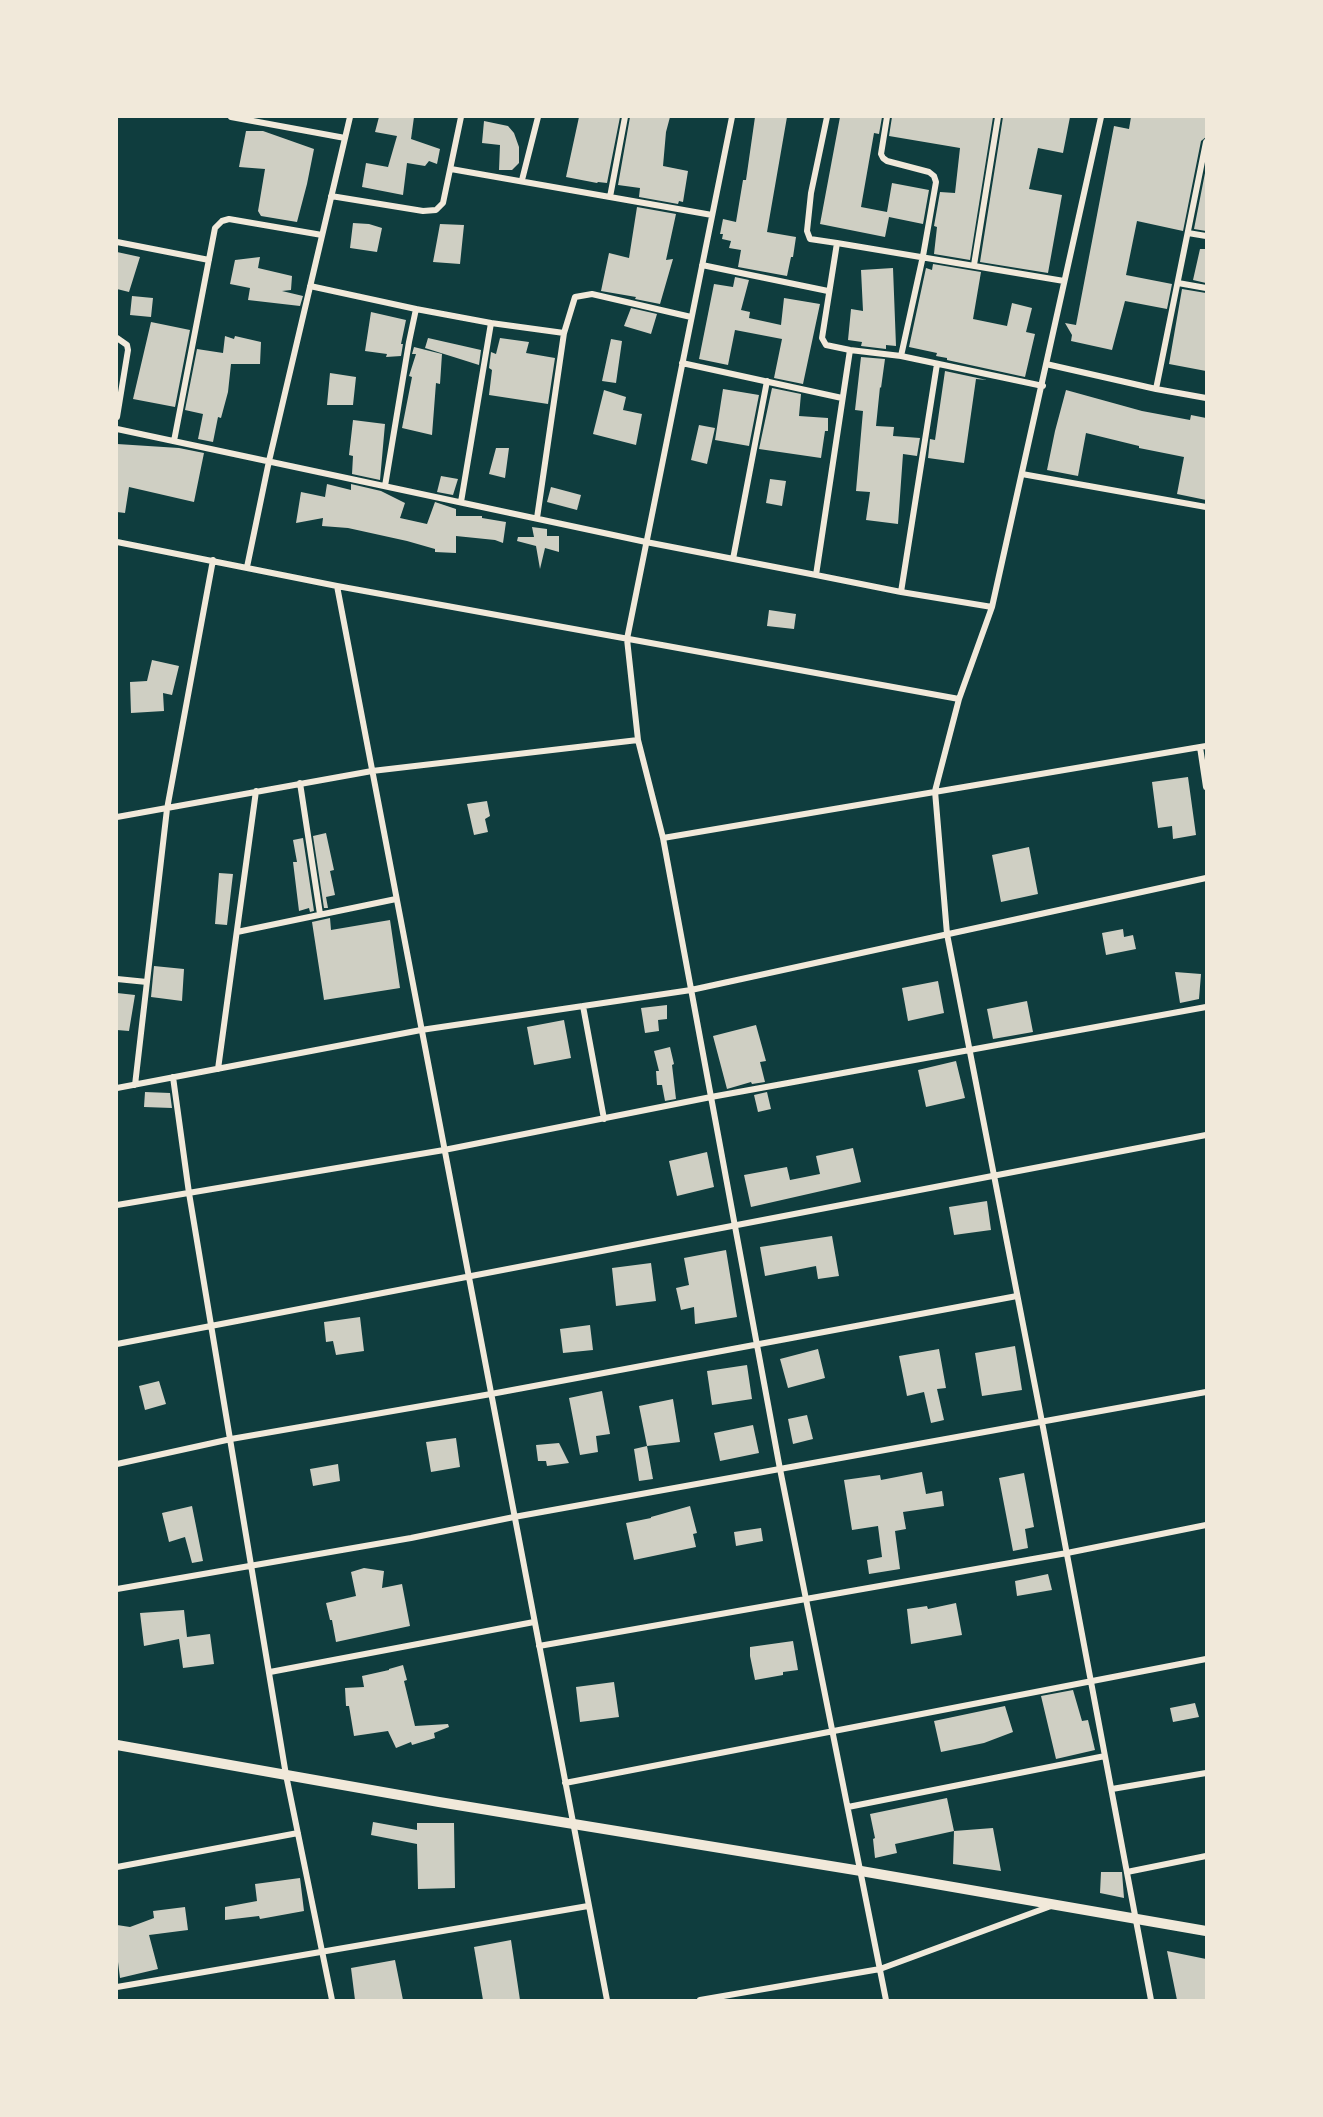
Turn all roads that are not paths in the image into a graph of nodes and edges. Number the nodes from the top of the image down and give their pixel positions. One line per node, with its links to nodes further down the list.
1 (231, 117): 11 (street)
2 (350, 117): 12 (street)
3 (461, 117): 14 (street)
4 (538, 117): 15 (street)
5 (625, 117): 17 (street)
6 (732, 117): 18 (street)
7 (827, 117): 23 (street)
8 (888, 117): 24 (street)
9 (998, 117): 27 (street)
10 (1101, 117): 28 (street)
11 (243, 118): 12 (street)
12 (345, 138): 16 (street)
13 (1206, 142): 19 (street)
14 (451, 169): 15 (street); 16 (street)
15 (522, 180): 17 (street)
16 (332, 196): 20 (street)
17 (610, 197): 18 (street)
18 (712, 215): 26 (street)
19 (1188, 233): 21 (street); 29 (street)
20 (322, 235): 25 (street); 30 (street)
21 (1206, 236)
22 (117, 242): 25 (street)
23 (837, 243): 24 (street); 32 (street)
24 (923, 256): 27 (street); 39 (street)
25 (209, 260): 50 (street)
26 (702, 265): 32 (street); 34 (street)
27 (974, 265): 28 (street)
28 (1064, 281): 42 (street)
29 (1178, 283): 31 (street); 45 (street)
30 (310, 286): 33 (street); 51 (street)
31 (1206, 288)
32 (828, 291): 38 (street)
33 (416, 309): 35 (street); 53 (street)
34 (692, 317): 36 (street); 40 (street)
35 (491, 323): 36 (street); 54 (street)
36 (564, 333): 56 (street)
37 (117, 338): 48 (street)
38 (850, 350): 39 (street); 46 (street)
39 (901, 356): 41 (street)
40 (682, 363): 43 (street); 58 (street)
41 (937, 364): 44 (street); 64 (street)
42 (1046, 364): 44 (street); 45 (street)
43 (767, 381): 46 (street); 59 (street)
44 (1043, 386): 52 (street)
45 (1156, 389): 47 (street)
46 (843, 398): 62 (street)
47 (1206, 398)
48 (117, 417)
49 (117, 429): 50 (street)
50 (174, 441): 51 (street)
51 (269, 461): 53 (street); 61 (street)
52 (1022, 474): 55 (street); 65 (street)
53 (386, 486): 54 (street)
54 (461, 502): 56 (street)
55 (1206, 507)
56 (537, 518): 58 (street)
57 (117, 542): 60 (street)
58 (646, 542): 59 (street); 66 (street)
59 (733, 559): 62 (street)
60 (213, 561): 61 (street); 75 (street)
61 (247, 567): 63 (street)
62 (816, 575): 64 (street)
63 (337, 586): 66 (street); 70 (street)
64 (901, 592): 65 (street)
65 (992, 607): 67 (street)
66 (627, 639): 67 (street); 68 (street)
67 (959, 699): 74 (street)
68 (638, 740): 70 (street); 77 (street)
69 (1203, 746): 72 (street); 74 (street)
70 (372, 771): 71 (street); 79 (street)
71 (300, 783): 73 (street); 80 (street)
72 (1206, 787)
73 (256, 791): 75 (street); 81 (street)
74 (935, 791): 77 (street); 82 (street)
75 (167, 809): 76 (street); 84 (street)
76 (117, 817)
77 (663, 838): 85 (street)
78 (1206, 878): 82 (street)
79 (396, 900): 80 (street); 88 (street)
80 (320, 914): 81 (street)
81 (237, 932): 90 (street)
82 (947, 934): 85 (street); 89 (street)
83 (117, 979): 84 (street)
84 (147, 982): 92 (street)
85 (692, 990): 86 (street); 94 (street)
86 (583, 1006): 88 (street); 95 (street)
87 (1206, 1007): 89 (street)
88 (421, 1030): 90 (street); 97 (street)
89 (969, 1050): 94 (street); 98 (street)
90 (218, 1069): 91 (street)
91 (173, 1077): 92 (street); 99 (street)
92 (135, 1085): 93 (street)
93 (117, 1088)
94 (711, 1097): 95 (street); 101 (street)
95 (604, 1119): 97 (street)
96 (1206, 1135): 98 (street)
97 (444, 1150): 99 (street); 102 (street)
98 (994, 1176): 101 (street); 103 (street)
99 (189, 1193): 100 (street); 104 (street)
100 (117, 1205)
101 (735, 1226): 102 (street); 106 (street)
102 (468, 1277): 104 (street); 108 (street)
103 (1017, 1296): 106 (street); 109 (street)
104 (212, 1326): 105 (street); 110 (street)
105 (117, 1344)
106 (757, 1346): 108 (street); 112 (street)
107 (1206, 1392): 109 (street)
108 (491, 1394): 110 (street); 113 (street)
109 (1042, 1422): 112 (street); 115 (street)
110 (231, 1439): 111 (street); 116 (street)
111 (117, 1464)
112 (780, 1469): 113 (street); 118 (street)
113 (514, 1517): 116 (street); 119 (street)
114 (1206, 1525): 115 (street)
115 (1067, 1553): 118 (street); 123 (street)
116 (252, 1565): 117 (street); 122 (street)
117 (117, 1590)
118 (806, 1598): 120 (street); 124 (street)
119 (534, 1622): 120 (street); 122 (street)
120 (539, 1646): 129 (street)
121 (1206, 1659): 123 (street)
122 (270, 1672): 128 (street)
123 (1091, 1681): 124 (street); 126 (street)
124 (833, 1731): 129 (street); 131 (street)
125 (117, 1745): 128 (street)
126 (1105, 1756): 130 (street); 131 (street)
127 (1206, 1773): 130 (street)
128 (286, 1775): 132 (street); 133 (street)
129 (565, 1783): 132 (street)
130 (1112, 1789): 137 (street)
131 (848, 1807): 136 (street)
132 (572, 1824): 136 (street); 139 (street)
133 (298, 1833): 135 (street); 142 (street)
134 (1206, 1856): 137 (street)
135 (117, 1867)
136 (861, 1871): 138 (street); 143 (street)
137 (1128, 1872): 140 (street)
138 (1053, 1905): 140 (street); 143 (street)
139 (588, 1906): 142 (street); 146 (street)
140 (1136, 1920): 141 (street); 149 (street)
141 (1206, 1931)
142 (323, 1952): 144 (street); 145 (street)
143 (880, 1969): 147 (street); 148 (street)
144 (117, 1988)
145 (332, 2000)
146 (607, 2000)
147 (700, 2000)
148 (886, 2000)
149 (1151, 2000)

